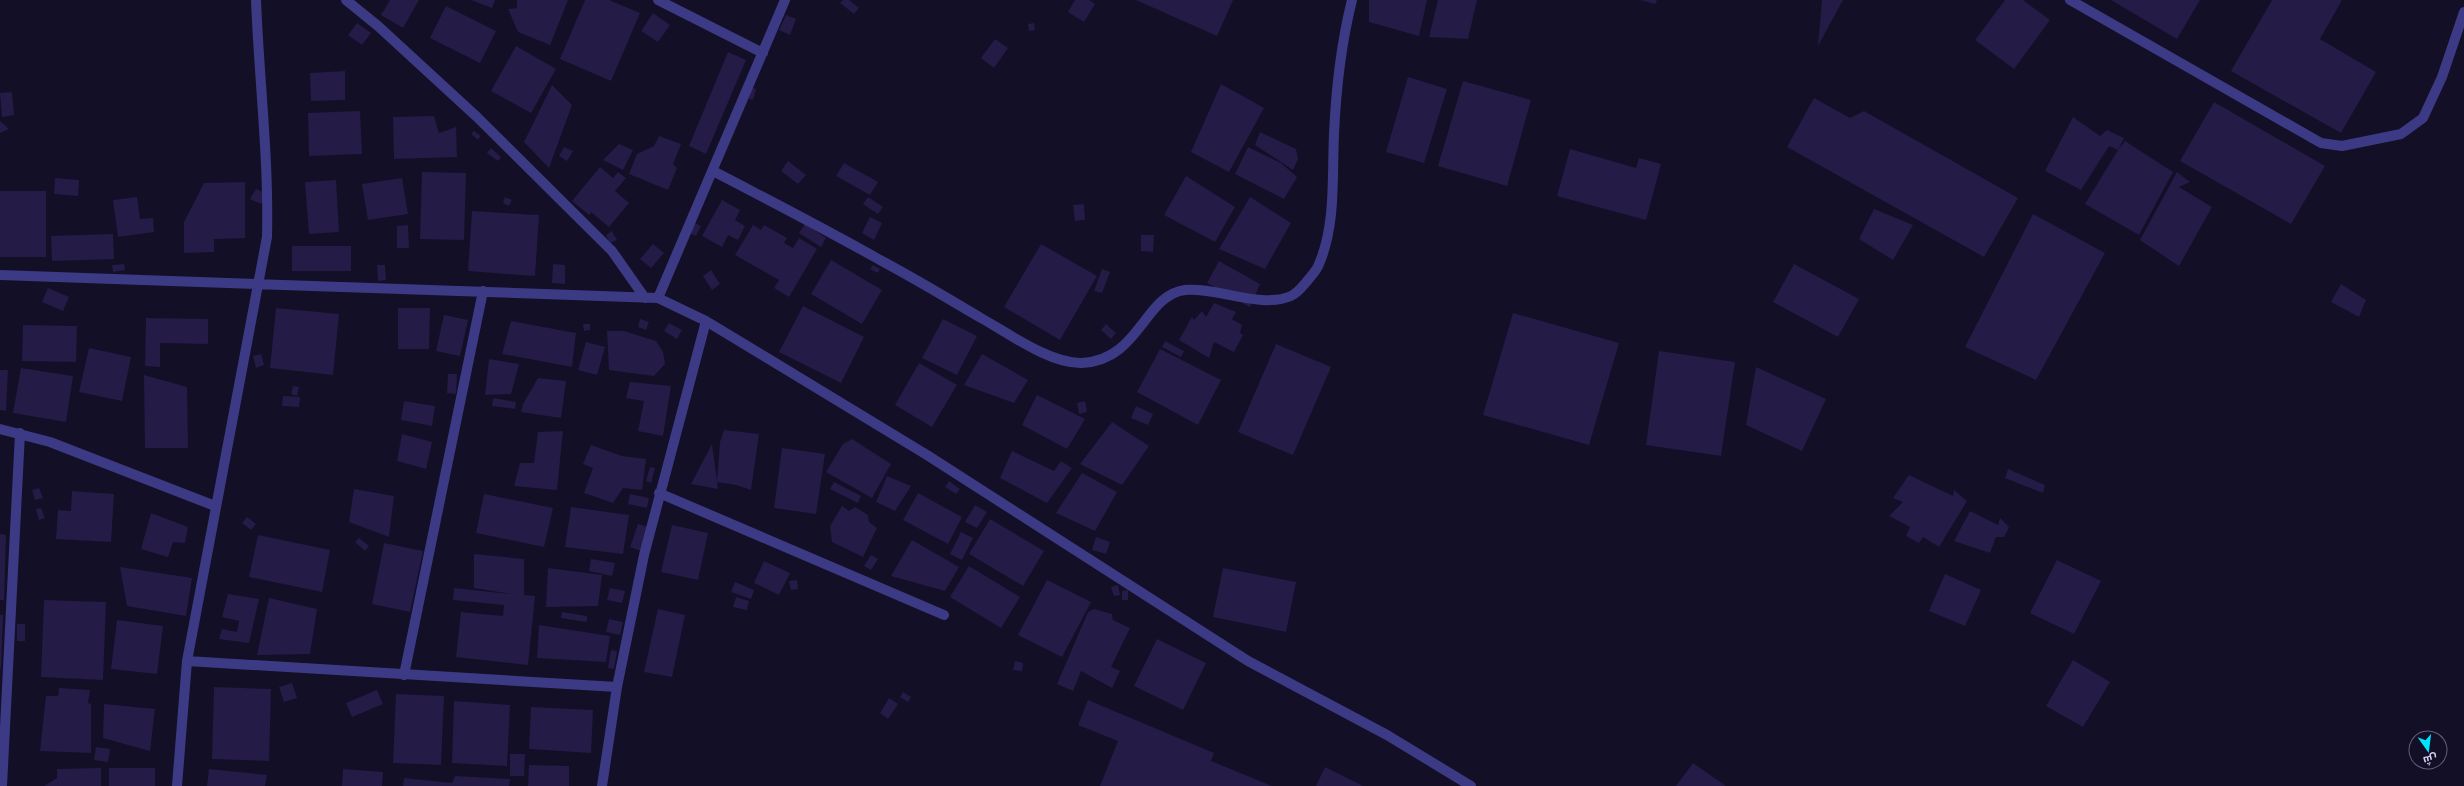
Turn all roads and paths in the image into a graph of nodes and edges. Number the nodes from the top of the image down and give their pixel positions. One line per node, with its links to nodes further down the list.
1 (256, 0): 11 (street)
2 (346, 0): 13 (street)
3 (658, 0): 8 (street)
4 (785, 0): 8 (street)
5 (1352, 0): 9 (street)
6 (2070, 0): 7 (street)
7 (2464, 12)
8 (762, 53): 9 (street)
9 (713, 171): 14 (street)
10 (0, 275): 11 (street)
11 (258, 284): 12 (street); 19 (street)
12 (483, 291): 13 (street); 22 (street)
13 (645, 298): 14 (street)
14 (658, 298): 15 (street)
15 (706, 321): 18 (street); 27 (street)
16 (0, 430): 17 (street)
17 (20, 434): 19 (street); 24 (street)
18 (659, 493): 20 (street); 23 (street)
19 (215, 506): 21 (street)
20 (944, 615)
21 (187, 661): 22 (street); 25 (street)
22 (404, 675): 23 (street)
23 (617, 687): 26 (street)
24 (2, 786)
25 (176, 786)
26 (602, 786)
27 (1471, 786)

